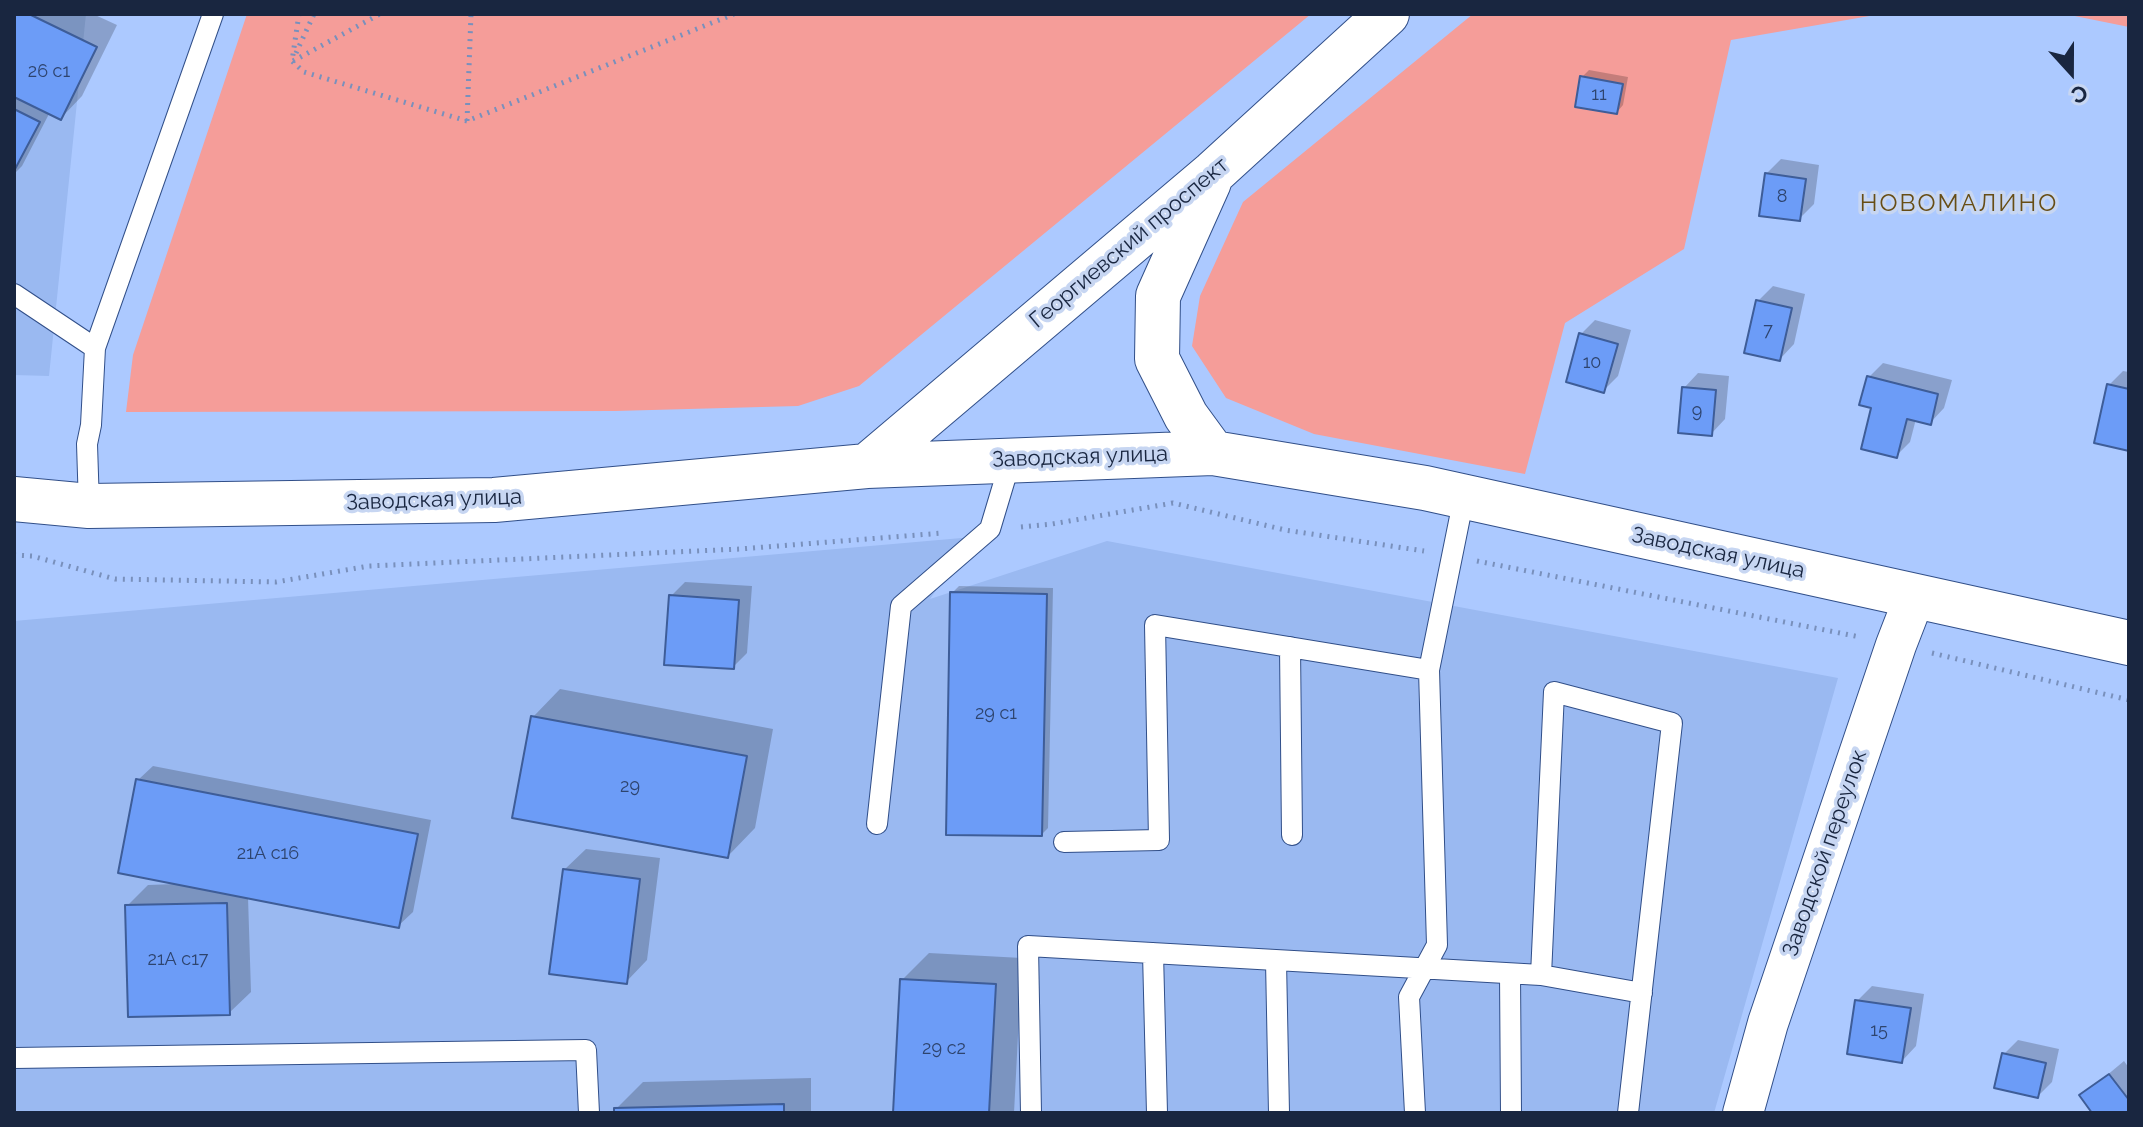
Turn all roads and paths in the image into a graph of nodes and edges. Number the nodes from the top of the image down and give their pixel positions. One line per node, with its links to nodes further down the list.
1 (213, 14): 12 (lane)
2 (299, 14): 8 (path)
3 (314, 14): 8 (path)
4 (380, 14): 8 (path)
5 (471, 14): 9 (path)
6 (734, 14): 9 (path)
7 (1387, 14): 10 (street, Георгиевский проспект)
8 (292, 61): 9 (path)
9 (467, 121)
10 (1213, 173): 13 (street); 15 (street, Георгиевский проспект)
11 (14, 294): 12 (lane)
12 (95, 348): 18 (lane)
13 (1213, 453): 14 (street, Заводская улица); 16 (street, Заводская улица)
14 (1011, 459): 15 (street, Заводская улица); 19 (lane)
15 (867, 466): 18 (street, Заводская улица)
16 (1464, 497): 21 (lane); 22 (street, Заводская улица)
17 (14, 499): 18 (street, Заводская улица)
18 (89, 506)
19 (990, 529): 20 (path); 21 (path); 28 (lane)
20 (14, 555)
21 (1452, 556): 24 (path); 26 (lane)
22 (1915, 596): 23 (street, Заводская улица); 24 (street, Заводской переулок)
23 (2129, 643)
24 (1896, 645): 27 (path); 45 (street, Заводской переулок)
25 (1290, 647): 26 (lane); 29 (lane); 30 (lane)
26 (1429, 670): 33 (lane)
27 (2129, 700)
28 (877, 824)
29 (1292, 835)
30 (1064, 842)
31 (1153, 953): 32 (lane); 39 (lane); 40 (lane)
32 (1276, 961): 33 (lane); 41 (lane)
33 (1424, 969): 34 (lane); 42 (lane)
34 (1510, 974): 35 (lane); 43 (lane)
35 (1541, 975): 36 (lane); 36 (lane)
36 (1642, 993): 44 (lane)
37 (14, 1058): 38 (lane)
38 (589, 1113)
39 (1031, 1113)
40 (1157, 1113)
41 (1279, 1113)
42 (1415, 1113)
43 (1511, 1113)
44 (1628, 1113)
45 (1743, 1113)

